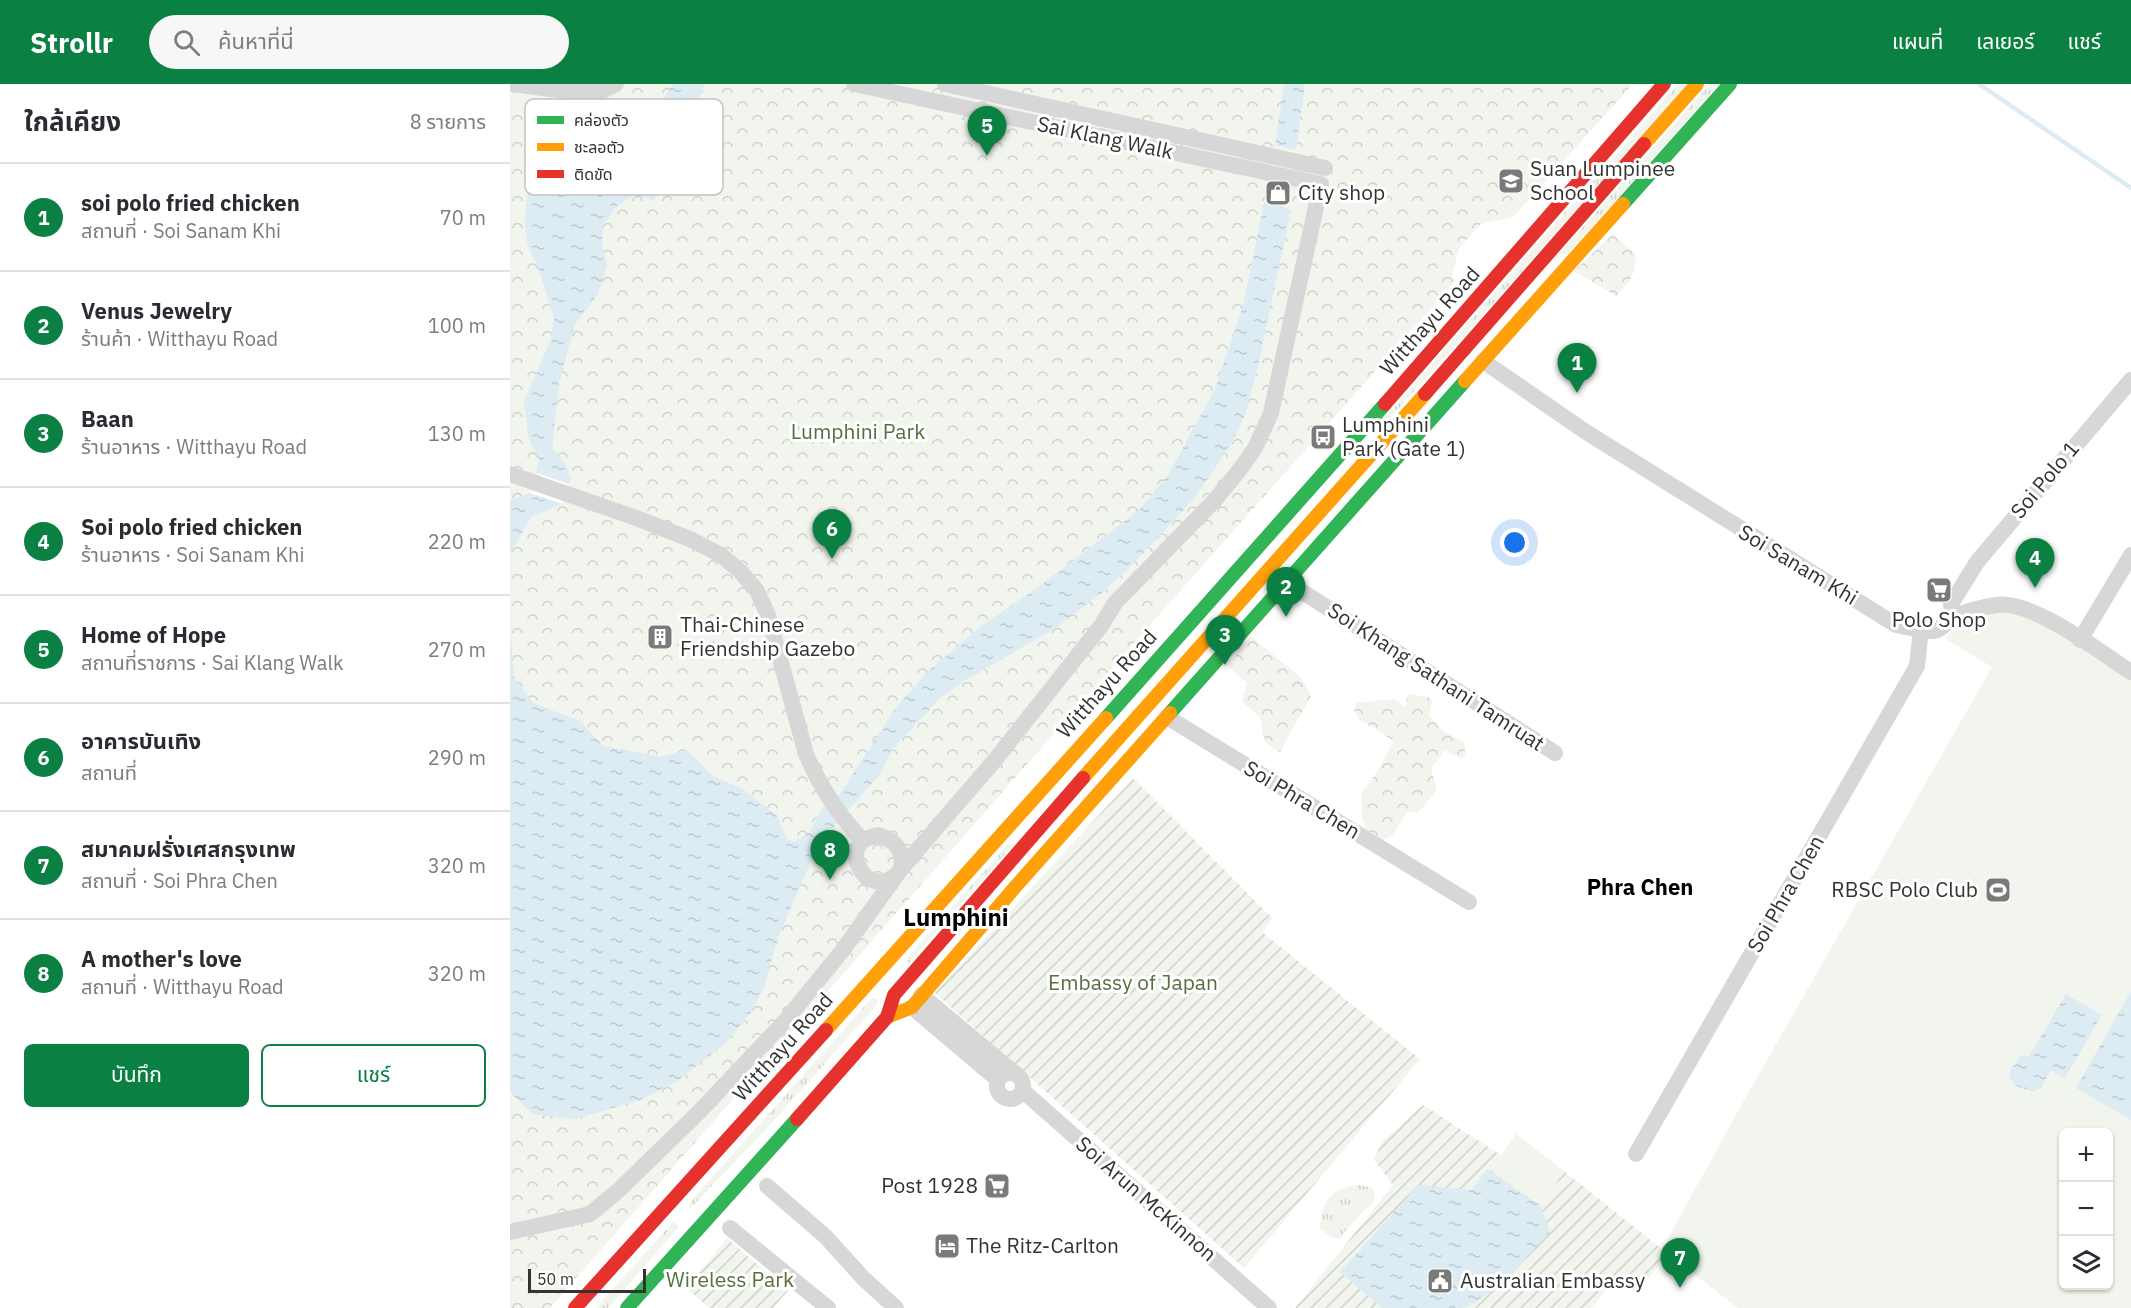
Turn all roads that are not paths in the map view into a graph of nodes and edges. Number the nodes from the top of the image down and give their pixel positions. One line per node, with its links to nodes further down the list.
1 (513, 84): 2 (street)
2 (616, 84)
3 (854, 84): 9 (street, Sai Klang Walk)
4 (945, 84): 8 (street, Sai Klang Walk)
5 (1664, 84): 17 (main road, Witthayu Road)
6 (1697, 84): 13 (main road)
7 (1730, 84): 14 (main road)
8 (976, 91): 9 (street); 10 (street, Sai Klang Walk)
9 (973, 110): 11 (street, Sai Klang Walk)
10 (1135, 126): 11 (street); 12 (street, Sai Klang Walk)
11 (1131, 144): 12 (street, Sai Klang Walk)
12 (1323, 176): 33 (street)
13 (1528, 278): 14 (main road); 18 (main road)
14 (1545, 291): 15 (main road)
15 (1483, 361): 19 (main road); 24 (street, Soi Sanam Khi)
16 (2131, 380): 23 (street, Soi Polo 1)
17 (1357, 435): 18 (main road); 29 (main road, Witthayu Road)
18 (1375, 451): 19 (main road); 31 (main road)
19 (1391, 465): 22 (main road)
20 (510, 474): 30 (street)
21 (2131, 555): 25 (street)
22 (1287, 582): 27 (main road); 28 (street, Soi Khang Sathani Tamruat)
23 (1953, 617): 24 (street, Soi Sanam Khi); 25 (street, Soi Sanam Khi)
24 (1921, 629): 41 (street, Soi Phra Chen)
25 (2080, 640): 26 (street, Soi Sanam Khi)
26 (2131, 672)
27 (1167, 717): 32 (main road); 34 (street, Soi Phra Chen)
28 (1555, 753)
29 (1007, 827): 31 (main road); 35 (main road, Witthayu Road)
30 (862, 840): 33 (street); 33 (street)
31 (1025, 843): 32 (main road); 36 (main road)
32 (1041, 858): 37 (main road)
33 (898, 873): 44 (street)
34 (1469, 902)
35 (885, 964): 36 (main road); 45 (main road, Witthayu Road)
36 (906, 982): 37 (main road); 38 (main road)
37 (917, 1001): 38 (main road); 39 (street); 40 (street, Soi Arun McKinnon)
38 (887, 1017): 46 (main road)
39 (998, 1080): 40 (street); 40 (street)
40 (1020, 1082): 49 (street, Soi Arun McKinnon)
41 (1636, 1154)
42 (767, 1186): 48 (street)
43 (730, 1228): 47 (street)
44 (510, 1232)
45 (576, 1308)
46 (627, 1308)
47 (828, 1308)
48 (896, 1308)
49 (1269, 1308)

